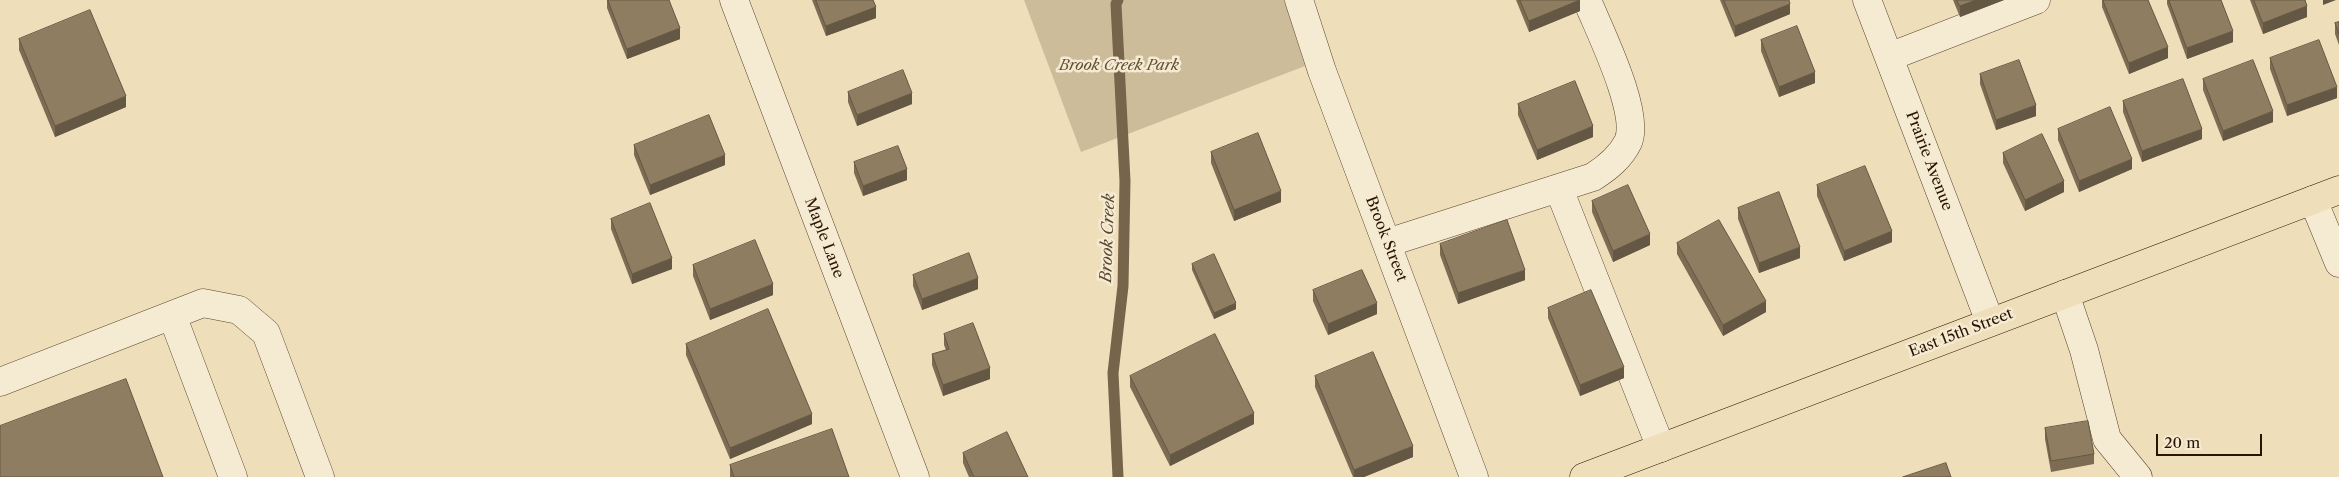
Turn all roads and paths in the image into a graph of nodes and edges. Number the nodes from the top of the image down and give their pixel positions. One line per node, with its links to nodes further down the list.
1 (734, 0): 19 (street, Maple Lane)
2 (1299, 0): 10 (street, Brook Street)
3 (1587, 0): 7 (street)
4 (1867, 0): 6 (street, Prairie Avenue)
5 (2036, 0): 6 (street)
6 (1889, 57): 14 (street, Prairie Avenue)
7 (1559, 189): 10 (street); 16 (street)
8 (2339, 190): 9 (main road, East 15th Street)
9 (2313, 200): 11 (street); 12 (main road, East 15th Street)
10 (1387, 243): 20 (street, Brook Street)
11 (2339, 263)
12 (2065, 294): 14 (main road, East 15th Street); 22 (street)
13 (172, 315): 15 (street); 17 (street); 18 (street)
14 (1990, 322): 16 (main road, East 15th Street)
15 (0, 382)
16 (1661, 448): 21 (main road, East 15th Street)
17 (233, 477)
18 (320, 477)
19 (915, 477)
20 (1474, 477)
21 (1584, 477)
22 (2138, 477)

